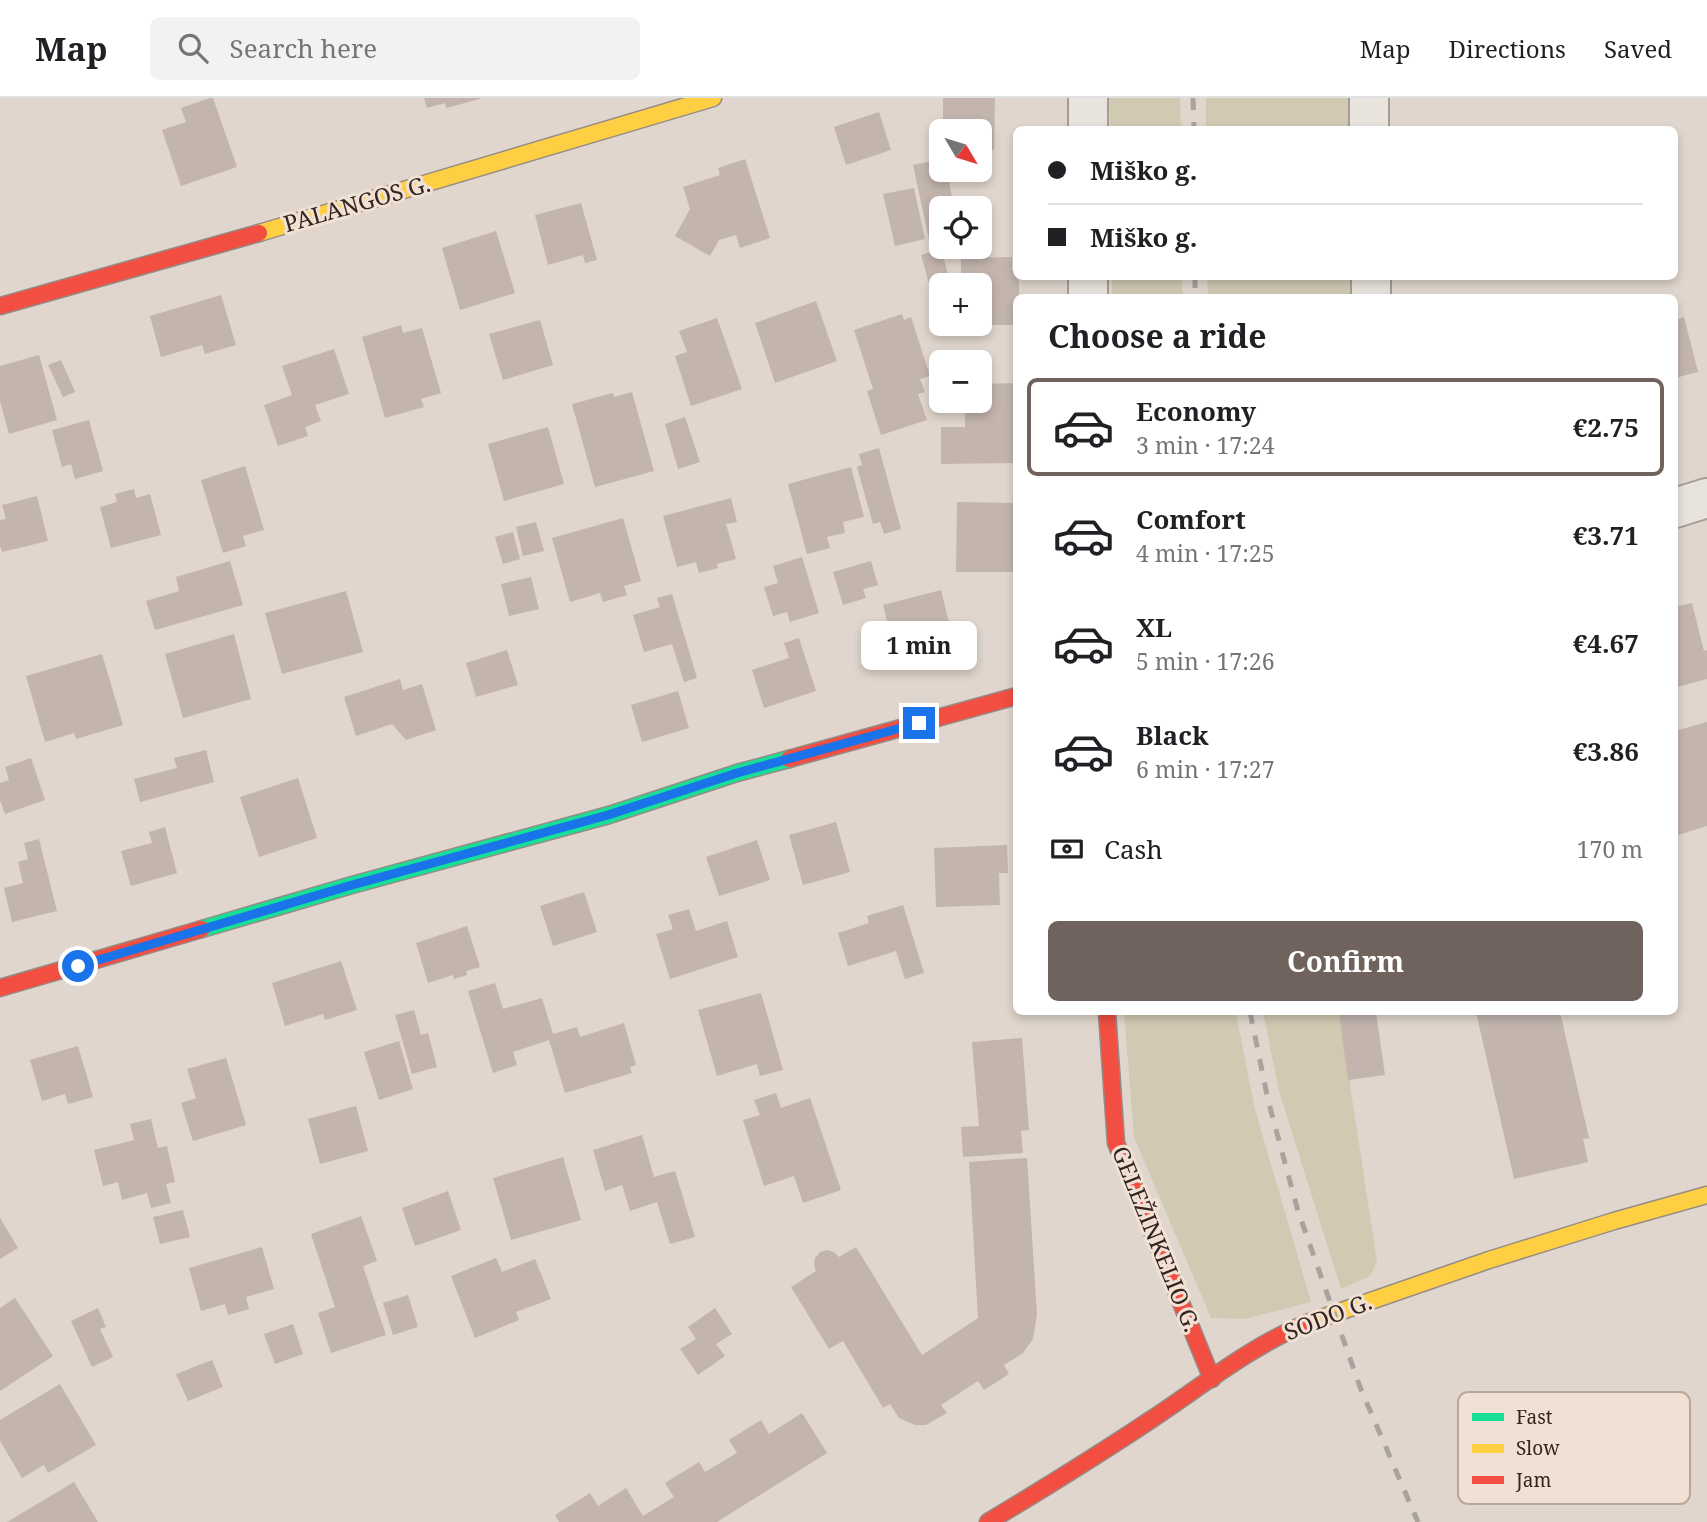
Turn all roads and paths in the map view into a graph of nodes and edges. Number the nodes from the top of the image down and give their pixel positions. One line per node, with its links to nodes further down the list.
1 (713, 98): 6 (street, PALANGOS G.)
2 (1088, 98): 4 (street)
3 (1369, 98): 5 (street)
4 (1088, 126)
5 (1369, 126)
6 (0, 306)
7 (1707, 498): 8 (street)
8 (1678, 507)
9 (1013, 697): 10 (street)
10 (0, 988)
11 (1107, 1015): 13 (street, GELEŽINKELIO G.)
12 (1707, 1195): 13 (street, SODO G.)
13 (1212, 1379): 14 (street, SODO G.)
14 (988, 1522)

